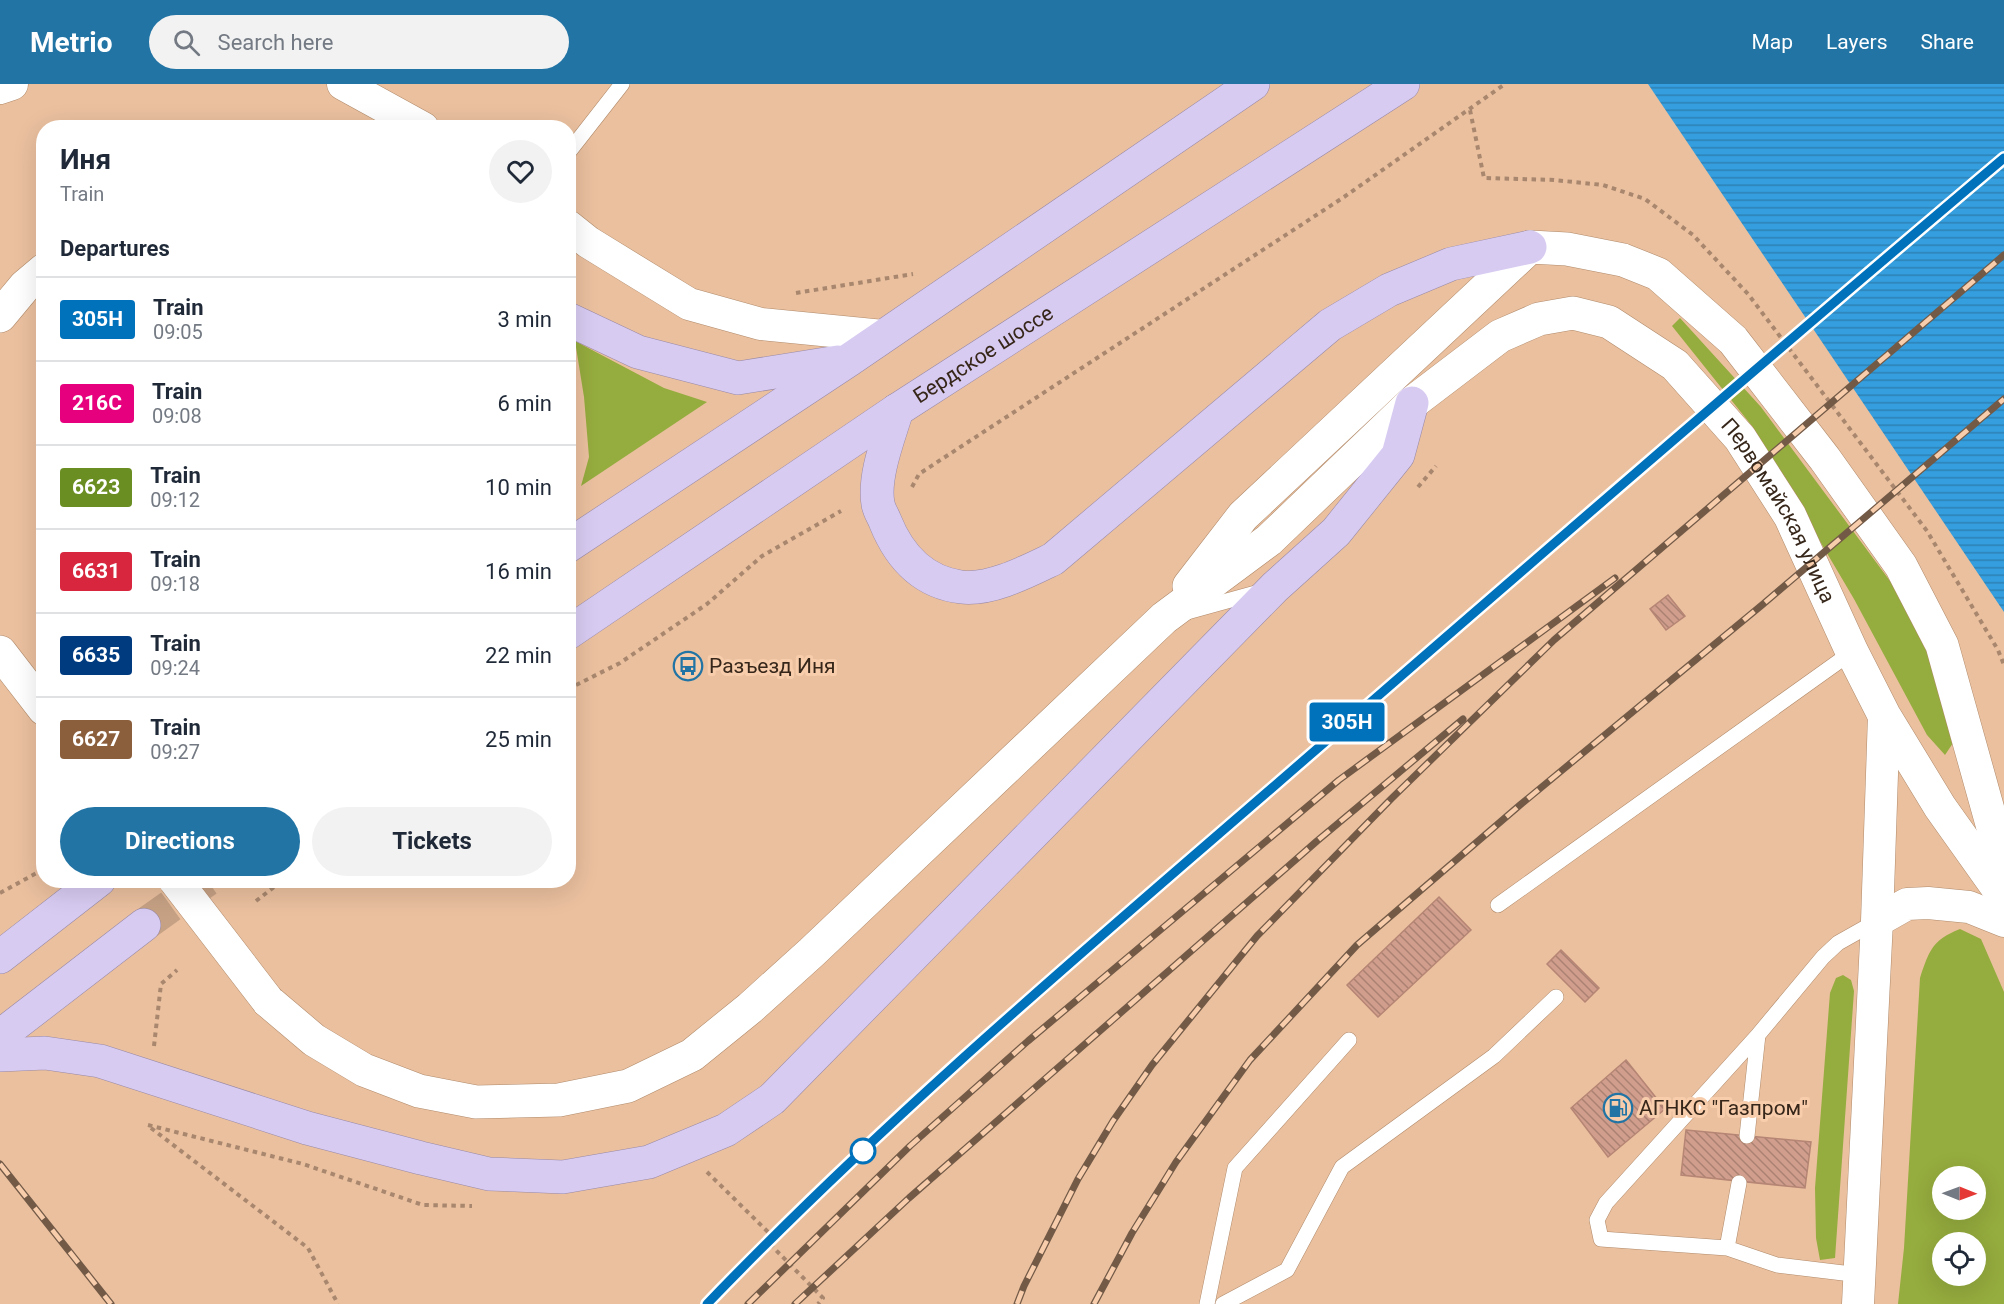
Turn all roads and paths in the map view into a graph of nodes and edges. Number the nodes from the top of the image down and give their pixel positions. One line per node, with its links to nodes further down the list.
1 (12, 84): 7 (street)
2 (343, 84): 9 (street)
3 (622, 84): 10 (lane)
4 (1253, 84): 19 (highway)
5 (1403, 84): 22 (highway, Бердское шоссе)
6 (1505, 84): 8 (path)
7 (0, 88)
8 (1470, 110): 11 (path); 23 (path)
9 (408, 120)
10 (576, 143)
11 (1484, 178)
12 (576, 232): 19 (street)
13 (1530, 246): 22 (highway); 27 (main road); 34 (main road)
14 (921, 268): 16 (path)
15 (36, 277): 17 (main road)
16 (796, 293)
17 (0, 316)
18 (576, 323): 20 (highway)
19 (884, 336): 20 (highway)
20 (849, 360): 25 (highway)
21 (1412, 403): 26 (highway); 27 (main road, Первомайская улица); 30 (main road, Первомайская улица)
22 (897, 410): 28 (highway, Бердское шоссе)
23 (909, 491)
24 (842, 511): 31 (path)
25 (576, 541)
26 (1275, 587): 27 (lane); 52 (highway)
27 (1164, 618): 37 (main road, bridge)
28 (576, 628)
29 (0, 652): 32 (main road)
30 (1852, 652): 33 (main road, Первомайская улица); 42 (lane)
31 (576, 685)
32 (36, 699)
33 (1884, 715): 40 (main road, Первомайская улица); 43 (street)
34 (2004, 867)
35 (36, 873): 39 (path)
36 (88, 888): 46 (highway)
37 (182, 888)
38 (273, 888): 41 (path)
39 (0, 893)
40 (2004, 897)
41 (256, 901)
42 (1498, 905)
43 (1876, 921): 44 (street); 49 (lane); 58 (street)
44 (2004, 921)
45 (144, 926): 50 (highway)
46 (3, 948)
47 (177, 970): 53 (path)
48 (1556, 997): 61 (lane)
49 (1758, 1035): 55 (lane); 57 (lane)
50 (0, 1036)
51 (1349, 1040): 60 (lane)
52 (0, 1055)
53 (153, 1055)
54 (148, 1125): 59 (path)
55 (1747, 1136)
56 (1739, 1183): 57 (lane)
57 (1727, 1248): 58 (lane)
58 (1859, 1289)
59 (338, 1304)
60 (1207, 1304)
61 (1223, 1304)

